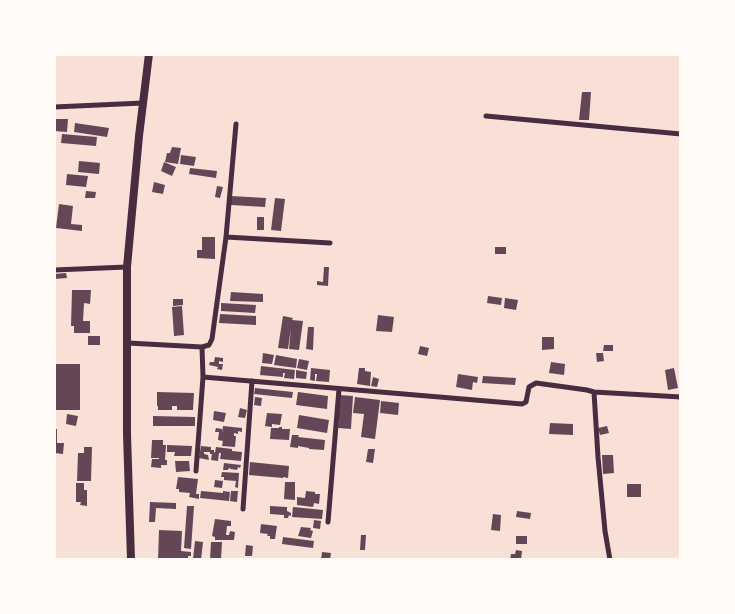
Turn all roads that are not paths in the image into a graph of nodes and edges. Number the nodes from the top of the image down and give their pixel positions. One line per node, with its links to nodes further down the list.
1 (149, 54): 2 (highway)
2 (143, 103): 3 (street); 9 (highway)
3 (54, 107)
4 (486, 116): 6 (street)
5 (237, 124): 7 (street)
6 (681, 134)
7 (226, 237): 8 (street); 12 (street)
8 (330, 243)
9 (127, 267): 10 (street); 11 (highway)
10 (54, 270)
11 (128, 343): 12 (street); 21 (highway)
12 (202, 347): 13 (street)
13 (203, 377): 14 (street); 18 (street)
14 (252, 381): 15 (street); 19 (street)
15 (339, 389): 16 (street); 20 (street)
16 (594, 392): 17 (street); 22 (street)
17 (681, 397)
18 (196, 471)
19 (243, 508)
20 (328, 522)
21 (131, 560)
22 (610, 560)

